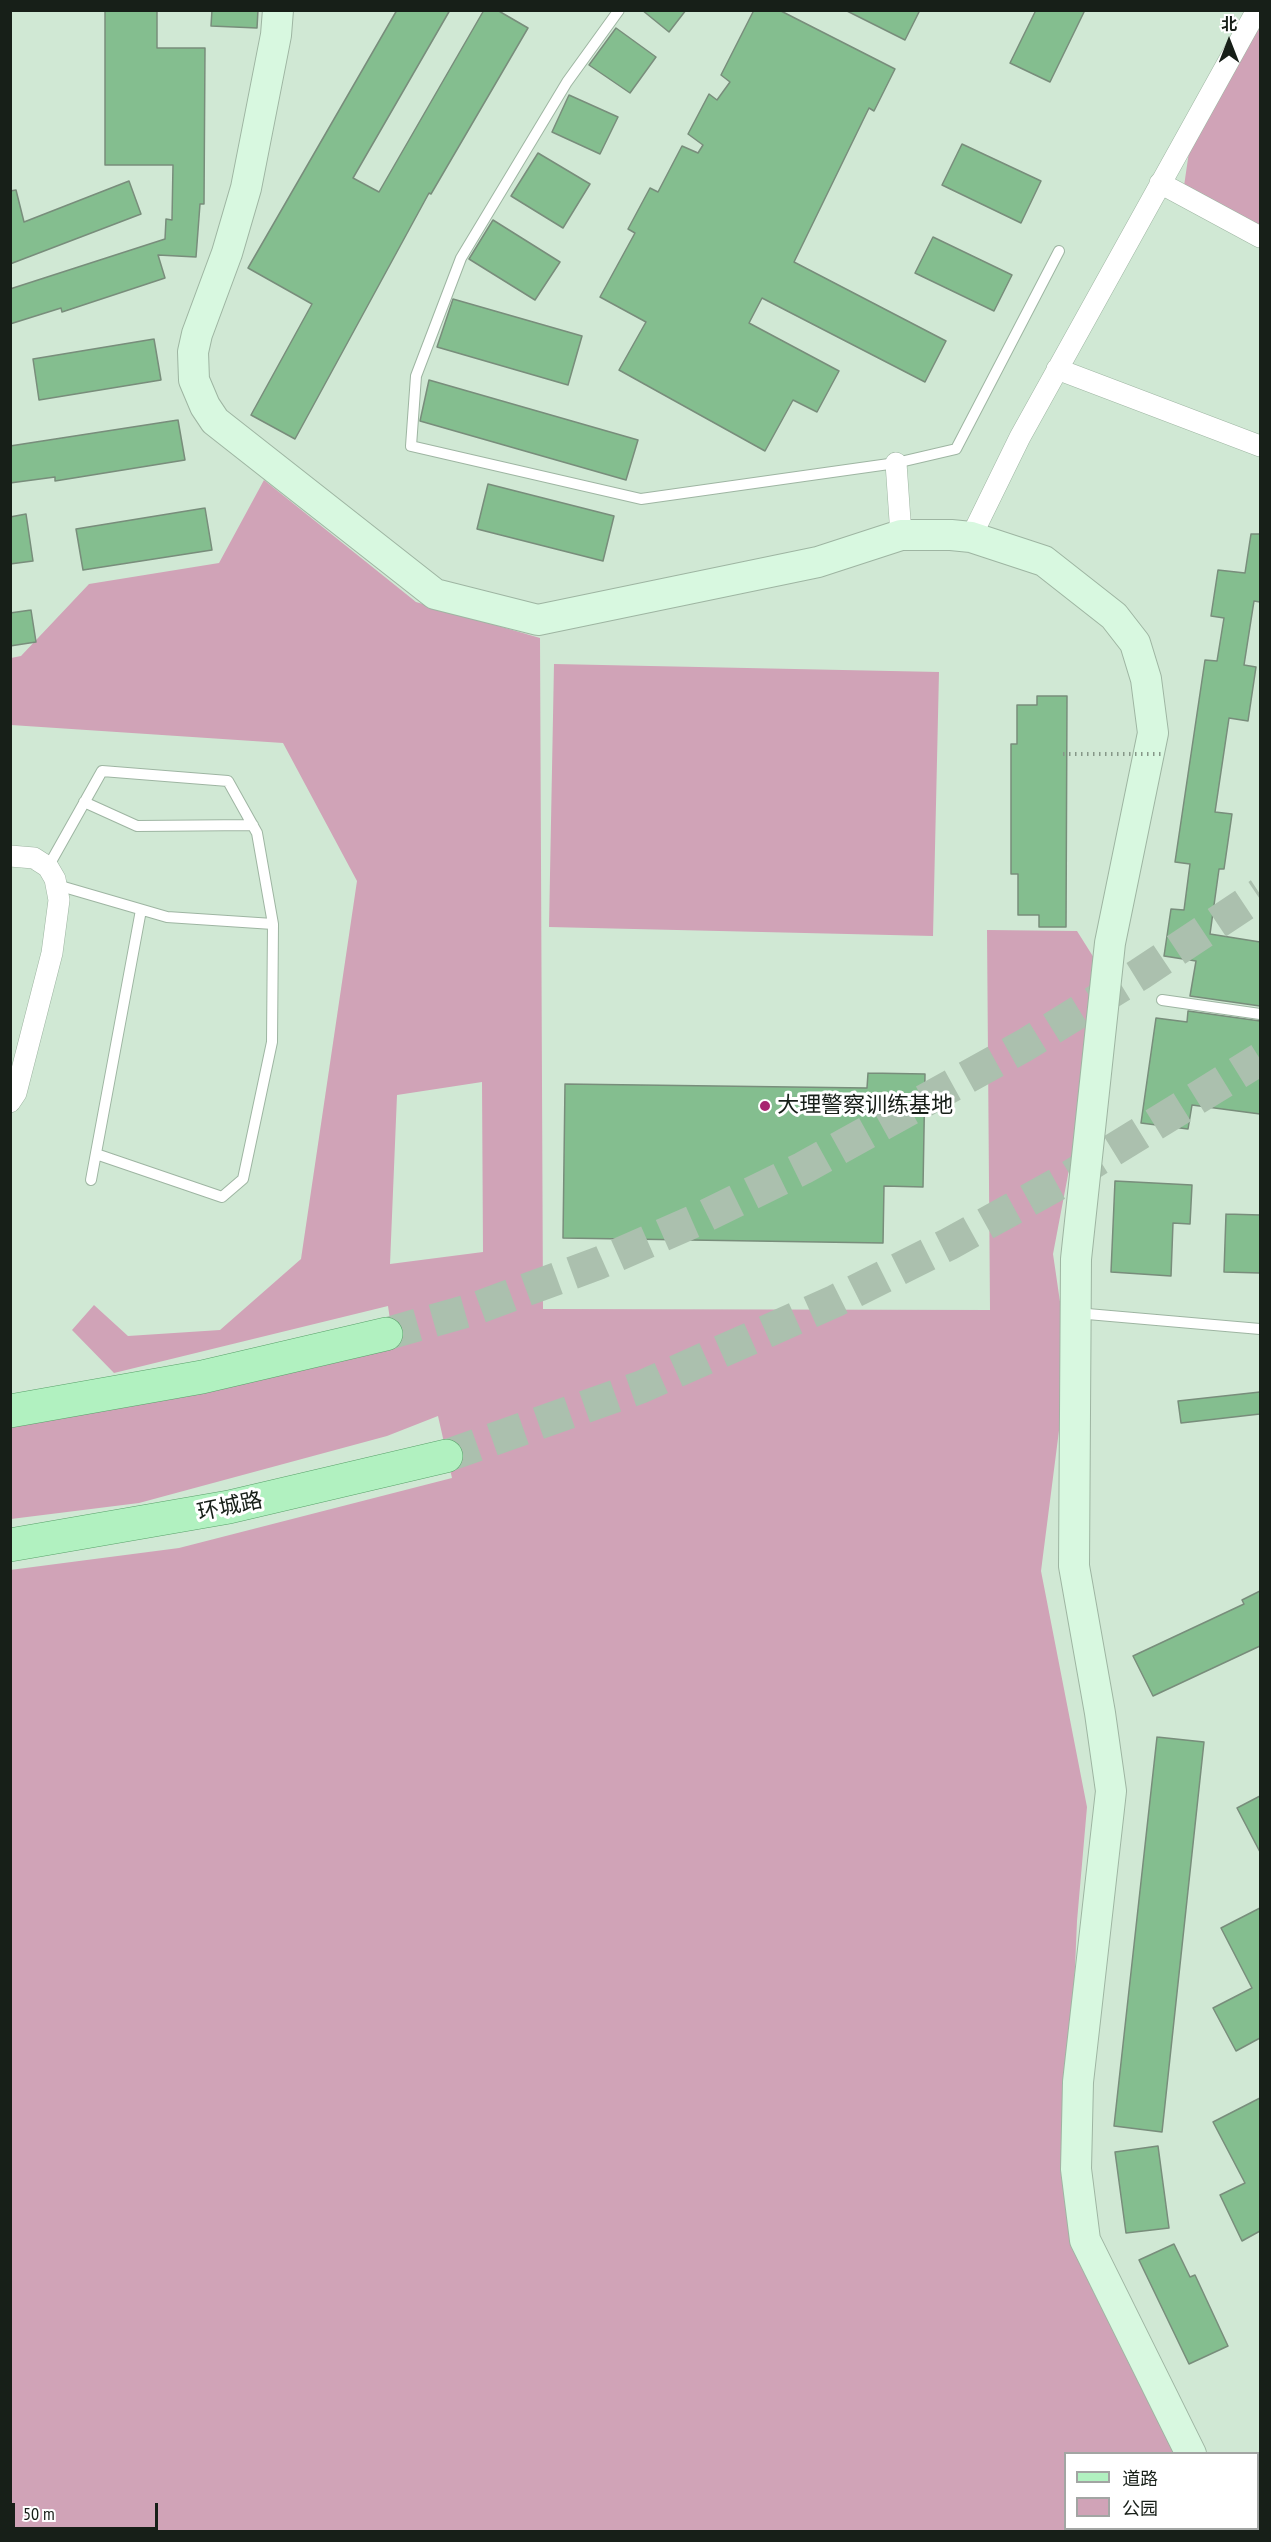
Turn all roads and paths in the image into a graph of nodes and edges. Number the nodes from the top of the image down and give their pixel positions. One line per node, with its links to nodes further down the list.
1 (278, 10): 10 (street)
2 (619, 10): 9 (lane)
3 (1257, 10): 4 (street)
4 (1160, 183): 5 (street); 7 (street)
5 (1260, 237)
6 (1059, 251): 9 (lane)
7 (1057, 369): 8 (street); 11 (street)
8 (1260, 446)
9 (896, 463): 10 (street)
10 (901, 535): 11 (street)
11 (971, 537): 25 (street)
12 (1063, 754): 13 (path, bridge)
13 (1164, 754)
14 (84, 802): 15 (lane); 15 (lane); 17 (lane)
15 (253, 825): 19 (lane)
16 (10, 856): 17 (street)
17 (53, 876): 18 (lane); 22 (street)
18 (141, 910): 19 (lane); 23 (lane)
19 (273, 924): 23 (lane)
20 (1162, 1000): 21 (lane)
21 (1260, 1014)
22 (10, 1102)
23 (96, 1154): 24 (lane)
24 (91, 1180)
25 (1076, 1313): 26 (lane); 31 (street)
26 (1260, 1329)
27 (387, 1334): 28 (main road)
28 (10, 1411)
29 (446, 1456): 30 (main road, 环城路)
30 (10, 1545)
31 (1190, 2452)

